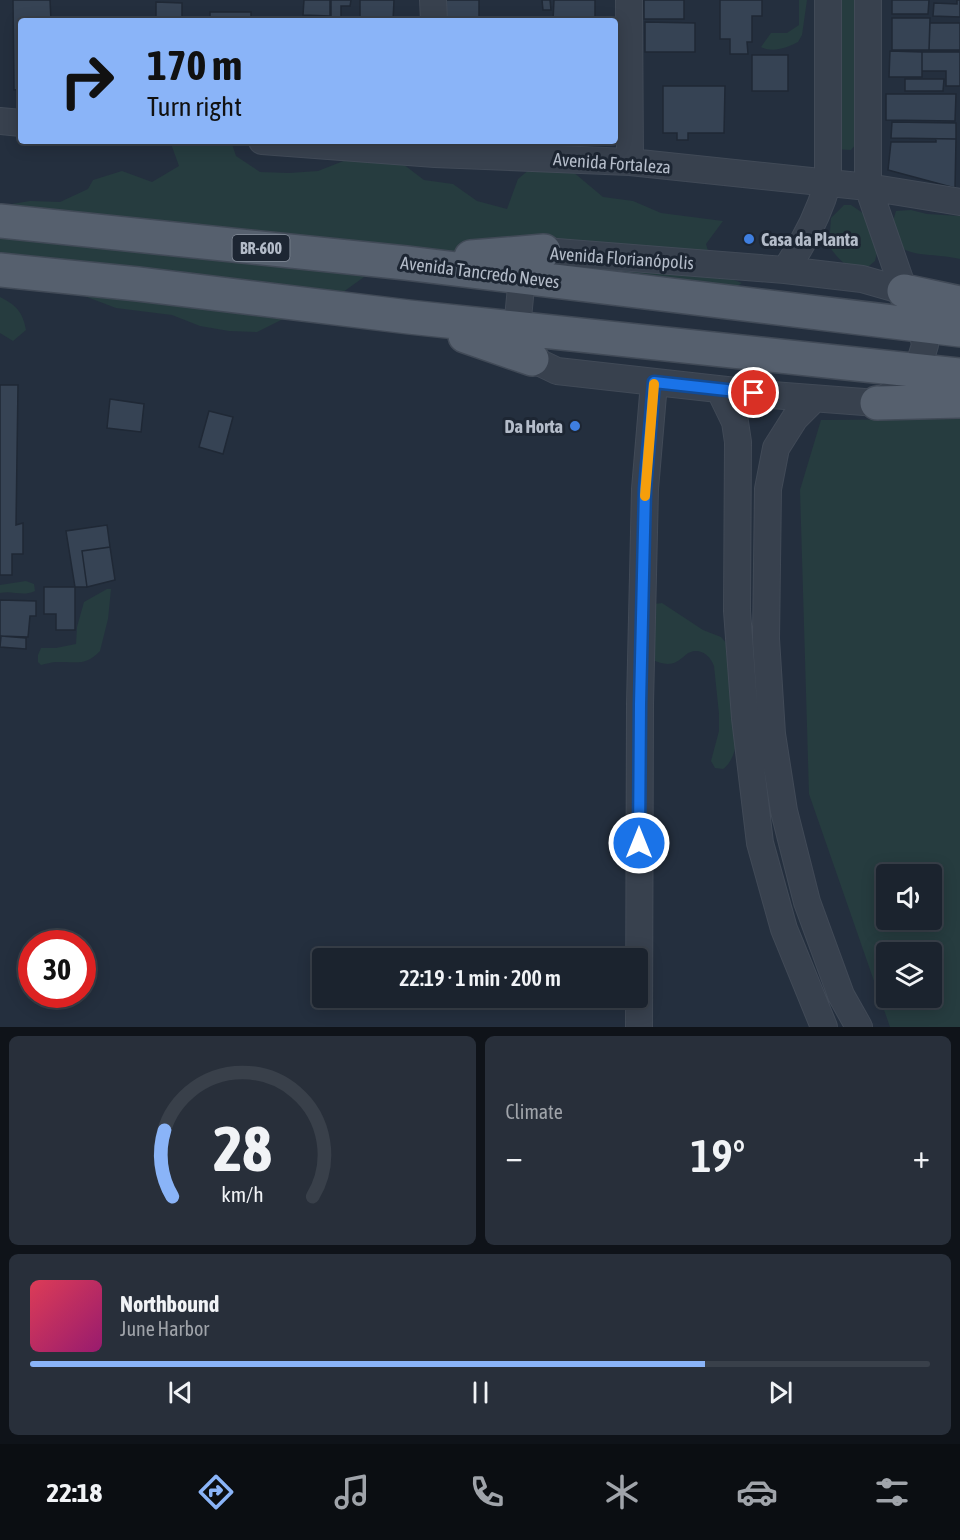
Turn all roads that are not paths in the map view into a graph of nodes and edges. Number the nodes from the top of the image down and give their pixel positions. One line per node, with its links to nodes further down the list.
1 (434, 0): 5 (street)
2 (629, 0): 10 (street)
3 (828, 0): 11 (street)
4 (868, 0): 12 (street)
5 (434, 18)
6 (0, 121): 7 (street)
7 (18, 123)
8 (336, 144): 9 (street, Avenida Fortaleza)
9 (435, 148): 10 (street, Avenida Fortaleza)
10 (630, 162): 11 (street, Avenida Fortaleza)
11 (828, 182): 12 (street, Avenida Fortaleza); 18 (street)
12 (868, 187): 13 (street, Avenida Fortaleza); 20 (street)
13 (960, 202)
14 (0, 221): 16 (main road, Avenida Tancredo Neves / BR-600)
15 (544, 251): 16 (main road); 18 (street, Avenida Florianópolis); 19 (street, Avenida Florianópolis)
16 (406, 263): 19 (main road, Avenida Tancredo Neves / BR-600)
17 (0, 270): 22 (main road)
18 (785, 270): 20 (street, Avenida Florianópolis)
19 (522, 277): 23 (main road, Avenida Tancredo Neves / BR-600); 24 (street)
20 (904, 291): 21 (main road); 23 (street)
21 (960, 303)
22 (409, 317): 24 (main road); 26 (main road)
23 (921, 325): 25 (main road, Avenida Tancredo Neves / BR-600); 27 (street)
24 (517, 328): 26 (street); 27 (main road)
25 (960, 330)
26 (532, 359): 29 (street)
27 (917, 371): 28 (main road); 33 (street)
28 (960, 375)
29 (654, 382): 30 (street); 34 (street)
30 (718, 389): 31 (street); 35 (street)
31 (814, 399): 33 (street); 36 (street)
32 (960, 401): 33 (main road)
33 (877, 403)
34 (639, 1027)
35 (824, 1027)
36 (859, 1027)

